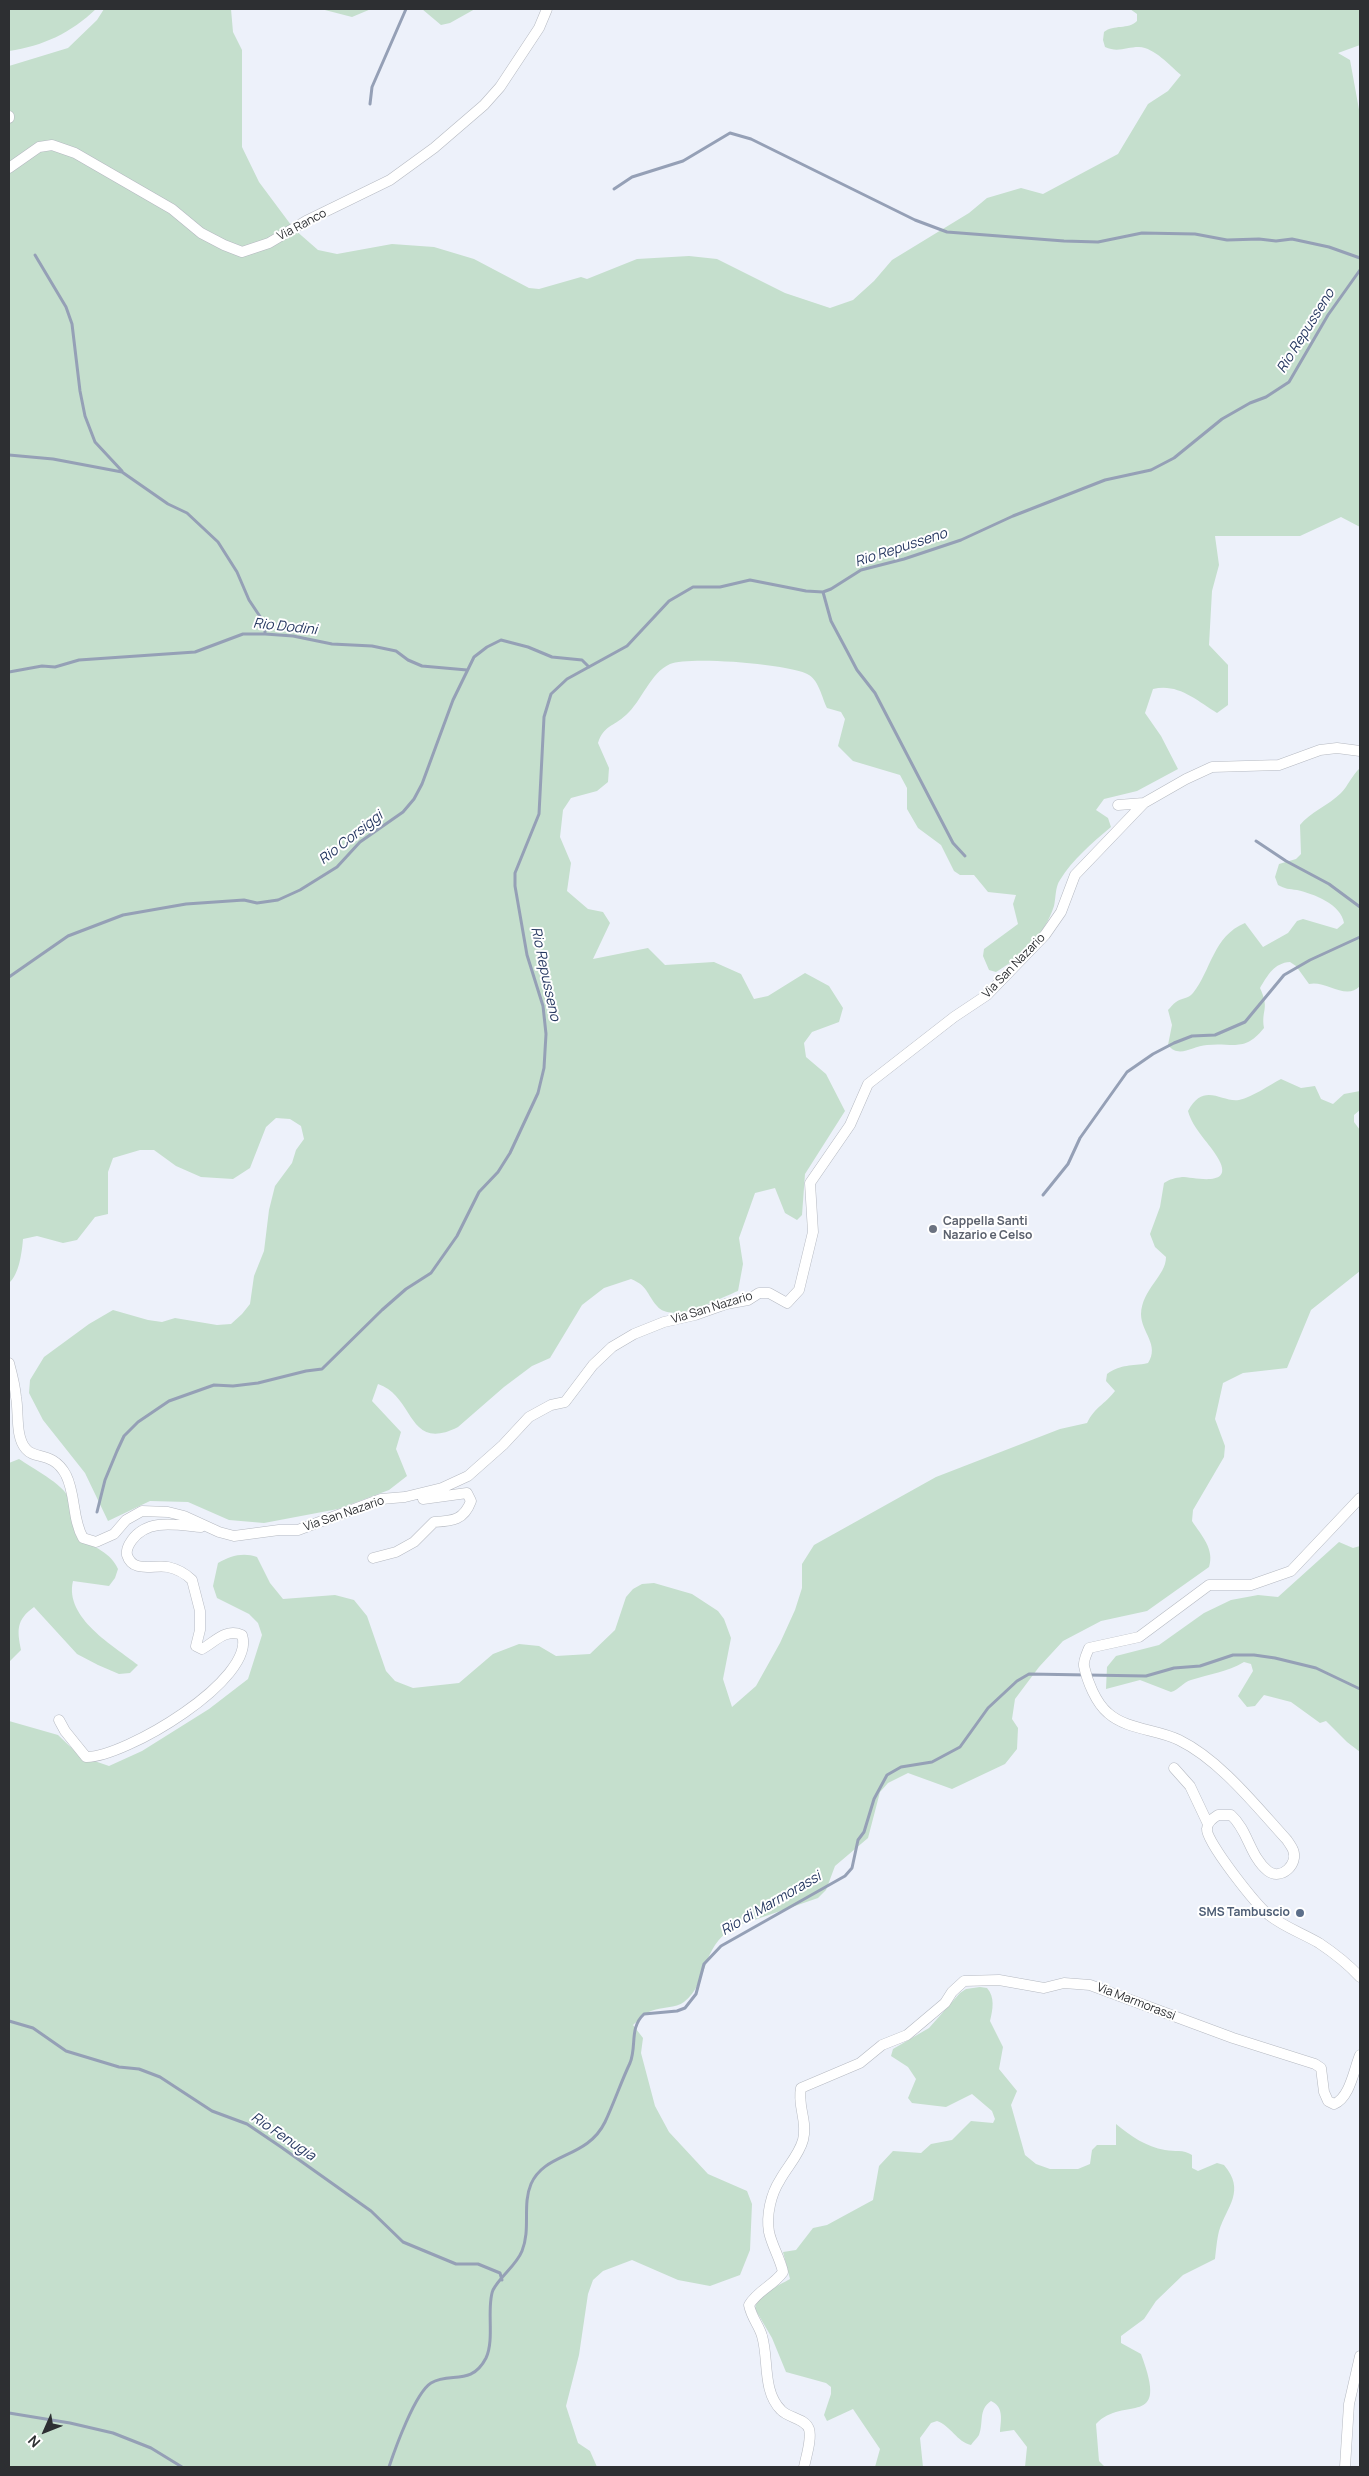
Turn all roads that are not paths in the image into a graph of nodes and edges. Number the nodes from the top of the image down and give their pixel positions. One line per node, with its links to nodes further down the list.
1 (547, 9): 2 (street, Via Ranco)
2 (9, 168)
3 (1360, 750): 4 (street, Via San Nazario)
4 (1144, 803): 5 (street); 7 (street, Via San Nazario)
5 (1118, 805)
6 (9, 1363): 9 (street, Via San Nazario)
7 (404, 1497): 9 (street, Via San Nazario); 10 (street)
8 (1360, 1498): 13 (street)
9 (207, 1527): 11 (street)
10 (373, 1558)
11 (59, 1720)
12 (1174, 1768): 13 (street)
13 (1208, 1824): 14 (street)
14 (1360, 1977)
15 (1360, 2055): 17 (street, Via Marmorassi)
16 (1360, 2356): 18 (street)
17 (804, 2467)
18 (1345, 2467)

